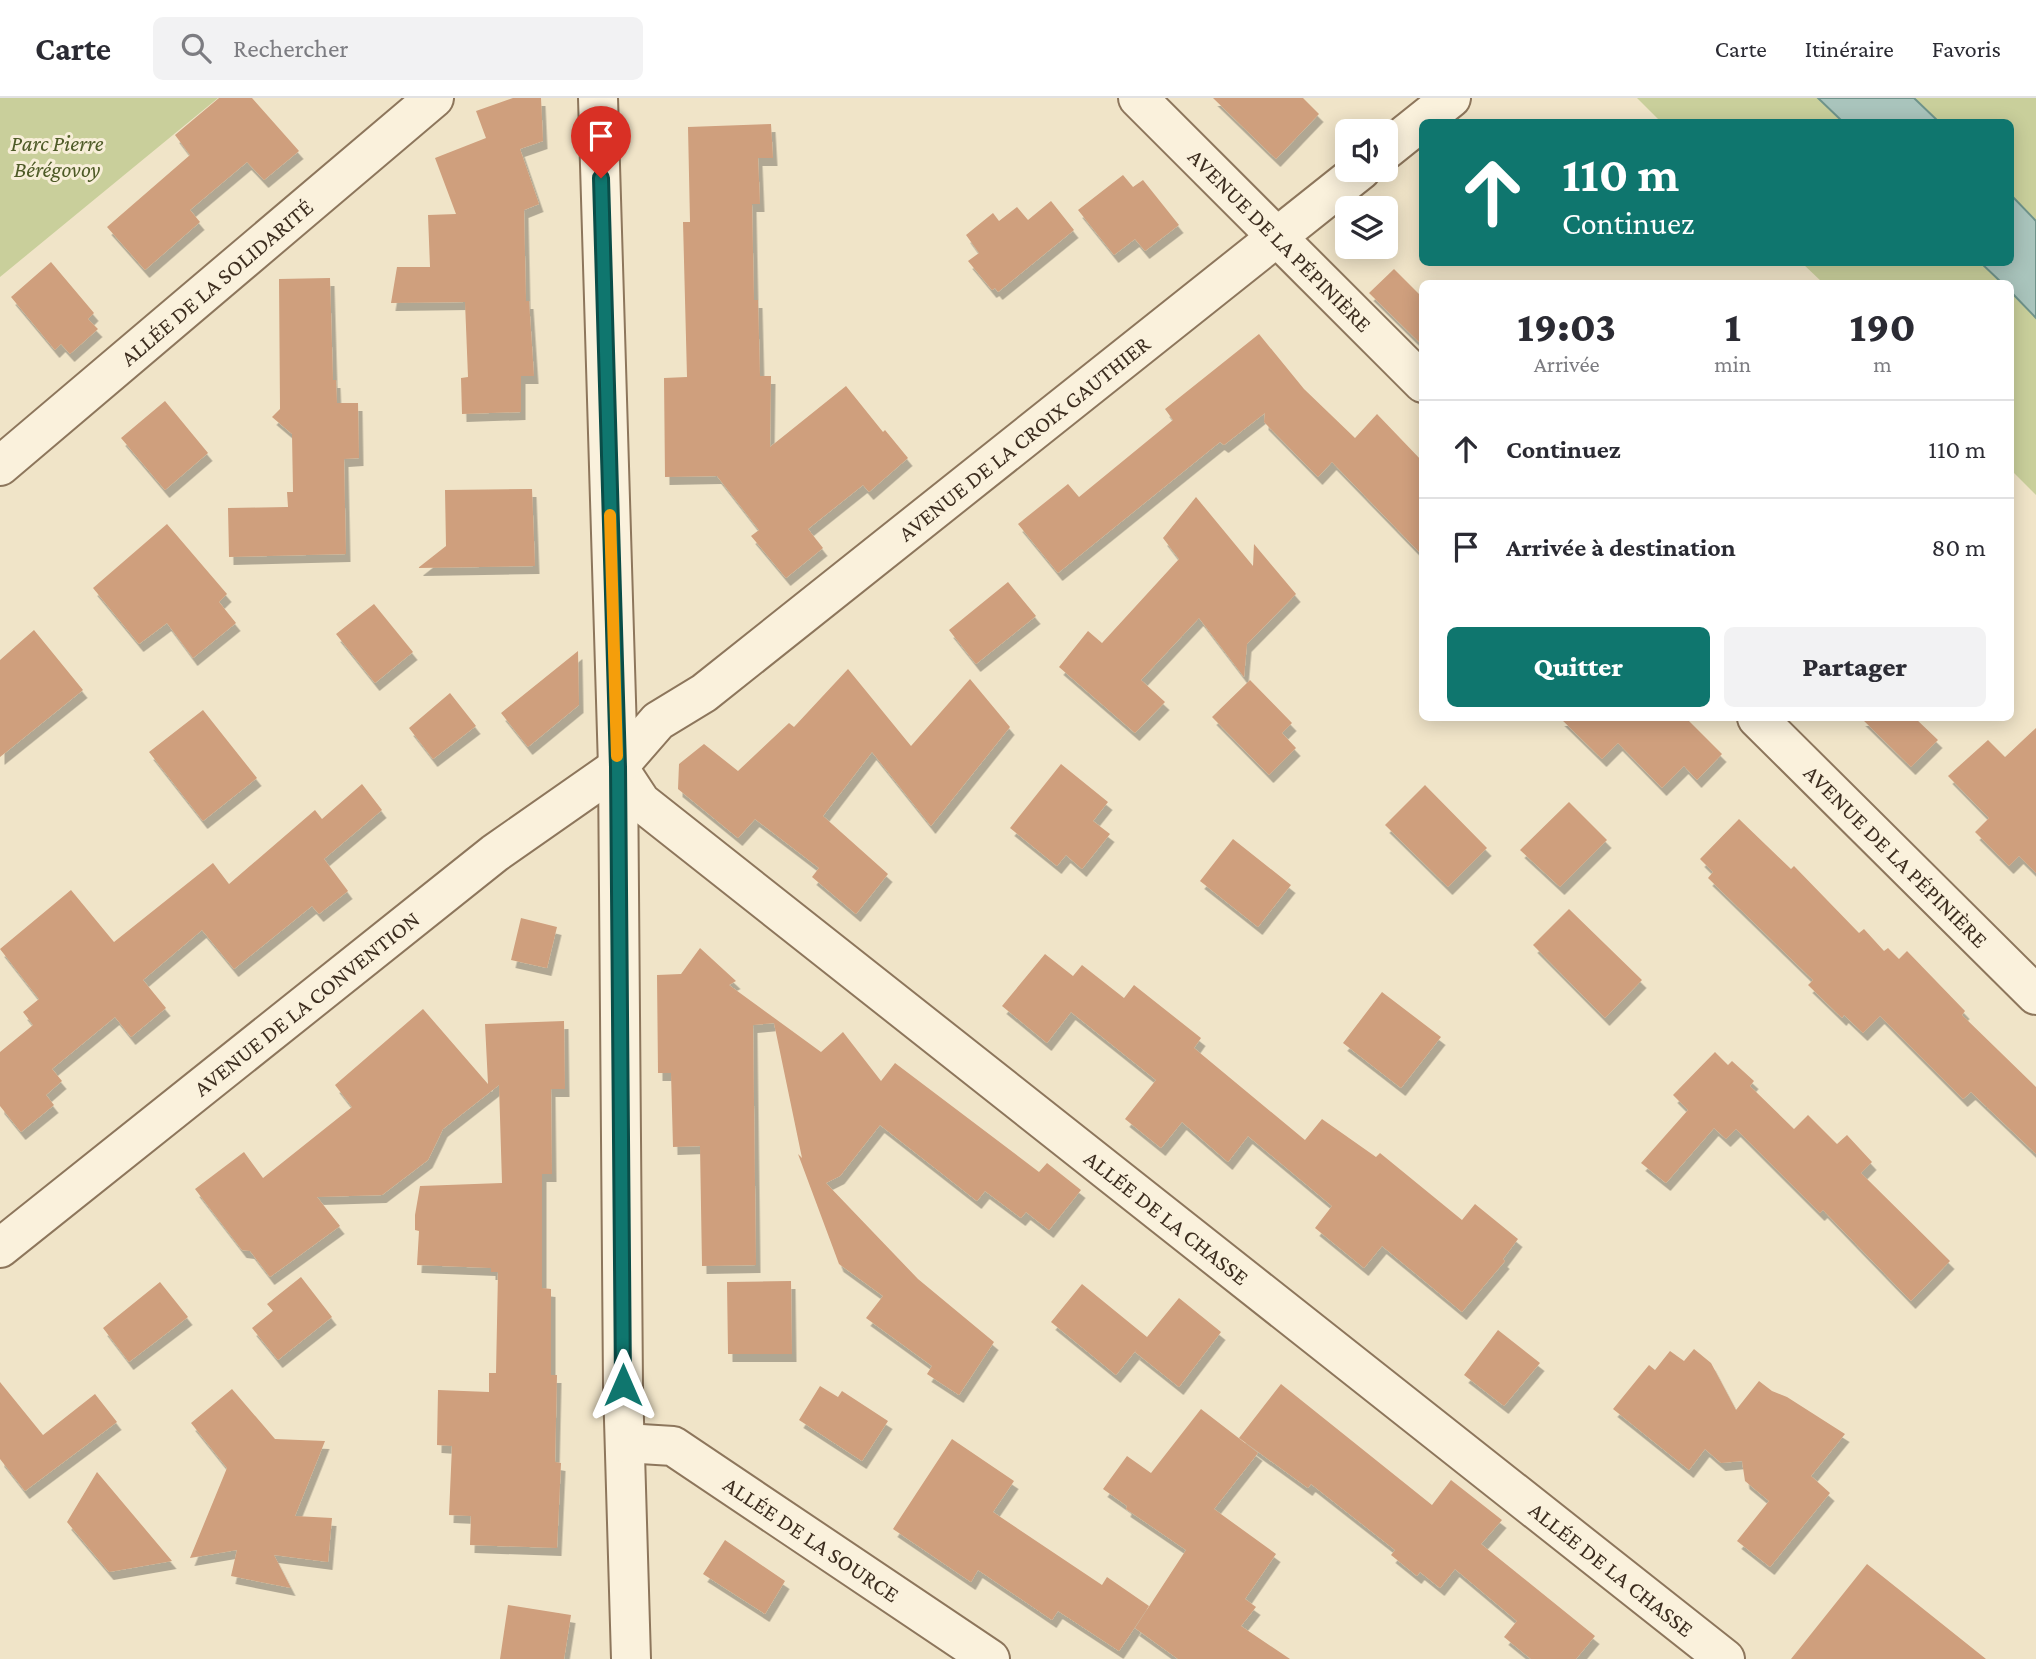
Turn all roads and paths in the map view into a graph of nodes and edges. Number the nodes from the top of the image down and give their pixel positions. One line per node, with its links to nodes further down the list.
1 (434, 98): 11 (street, ALLÉE DE LA SOLIDARITÉ)
2 (598, 98): 12 (street)
3 (1139, 98): 9 (street, AVENUE DE LA PÉPINIÈRE)
4 (1451, 98): 5 (street)
5 (1425, 119)
6 (1419, 124): 7 (street)
7 (1398, 140)
8 (1346, 182): 9 (street, AVENUE DE LA CROIX GAUTHIER)
9 (1277, 238): 10 (street, AVENUE DE LA PÉPINIÈRE); 13 (street, AVENUE DE LA CROIX GAUTHIER)
10 (1419, 379)
11 (0, 467)
12 (614, 661): 13 (street); 15 (street)
13 (686, 704): 15 (street, AVENUE DE LA CROIX GAUTHIER)
14 (1761, 721): 16 (street, AVENUE DE LA PÉPINIÈRE)
15 (618, 767): 17 (street, AVENUE DE LA CONVENTION); 18 (street); 21 (street, ALLÉE DE LA CHASSE)
16 (2036, 995)
17 (0, 1248)
18 (625, 1443): 19 (street); 20 (street, ALLÉE DE LA SOURCE)
19 (631, 1659)
20 (990, 1659)
21 (1725, 1659)

